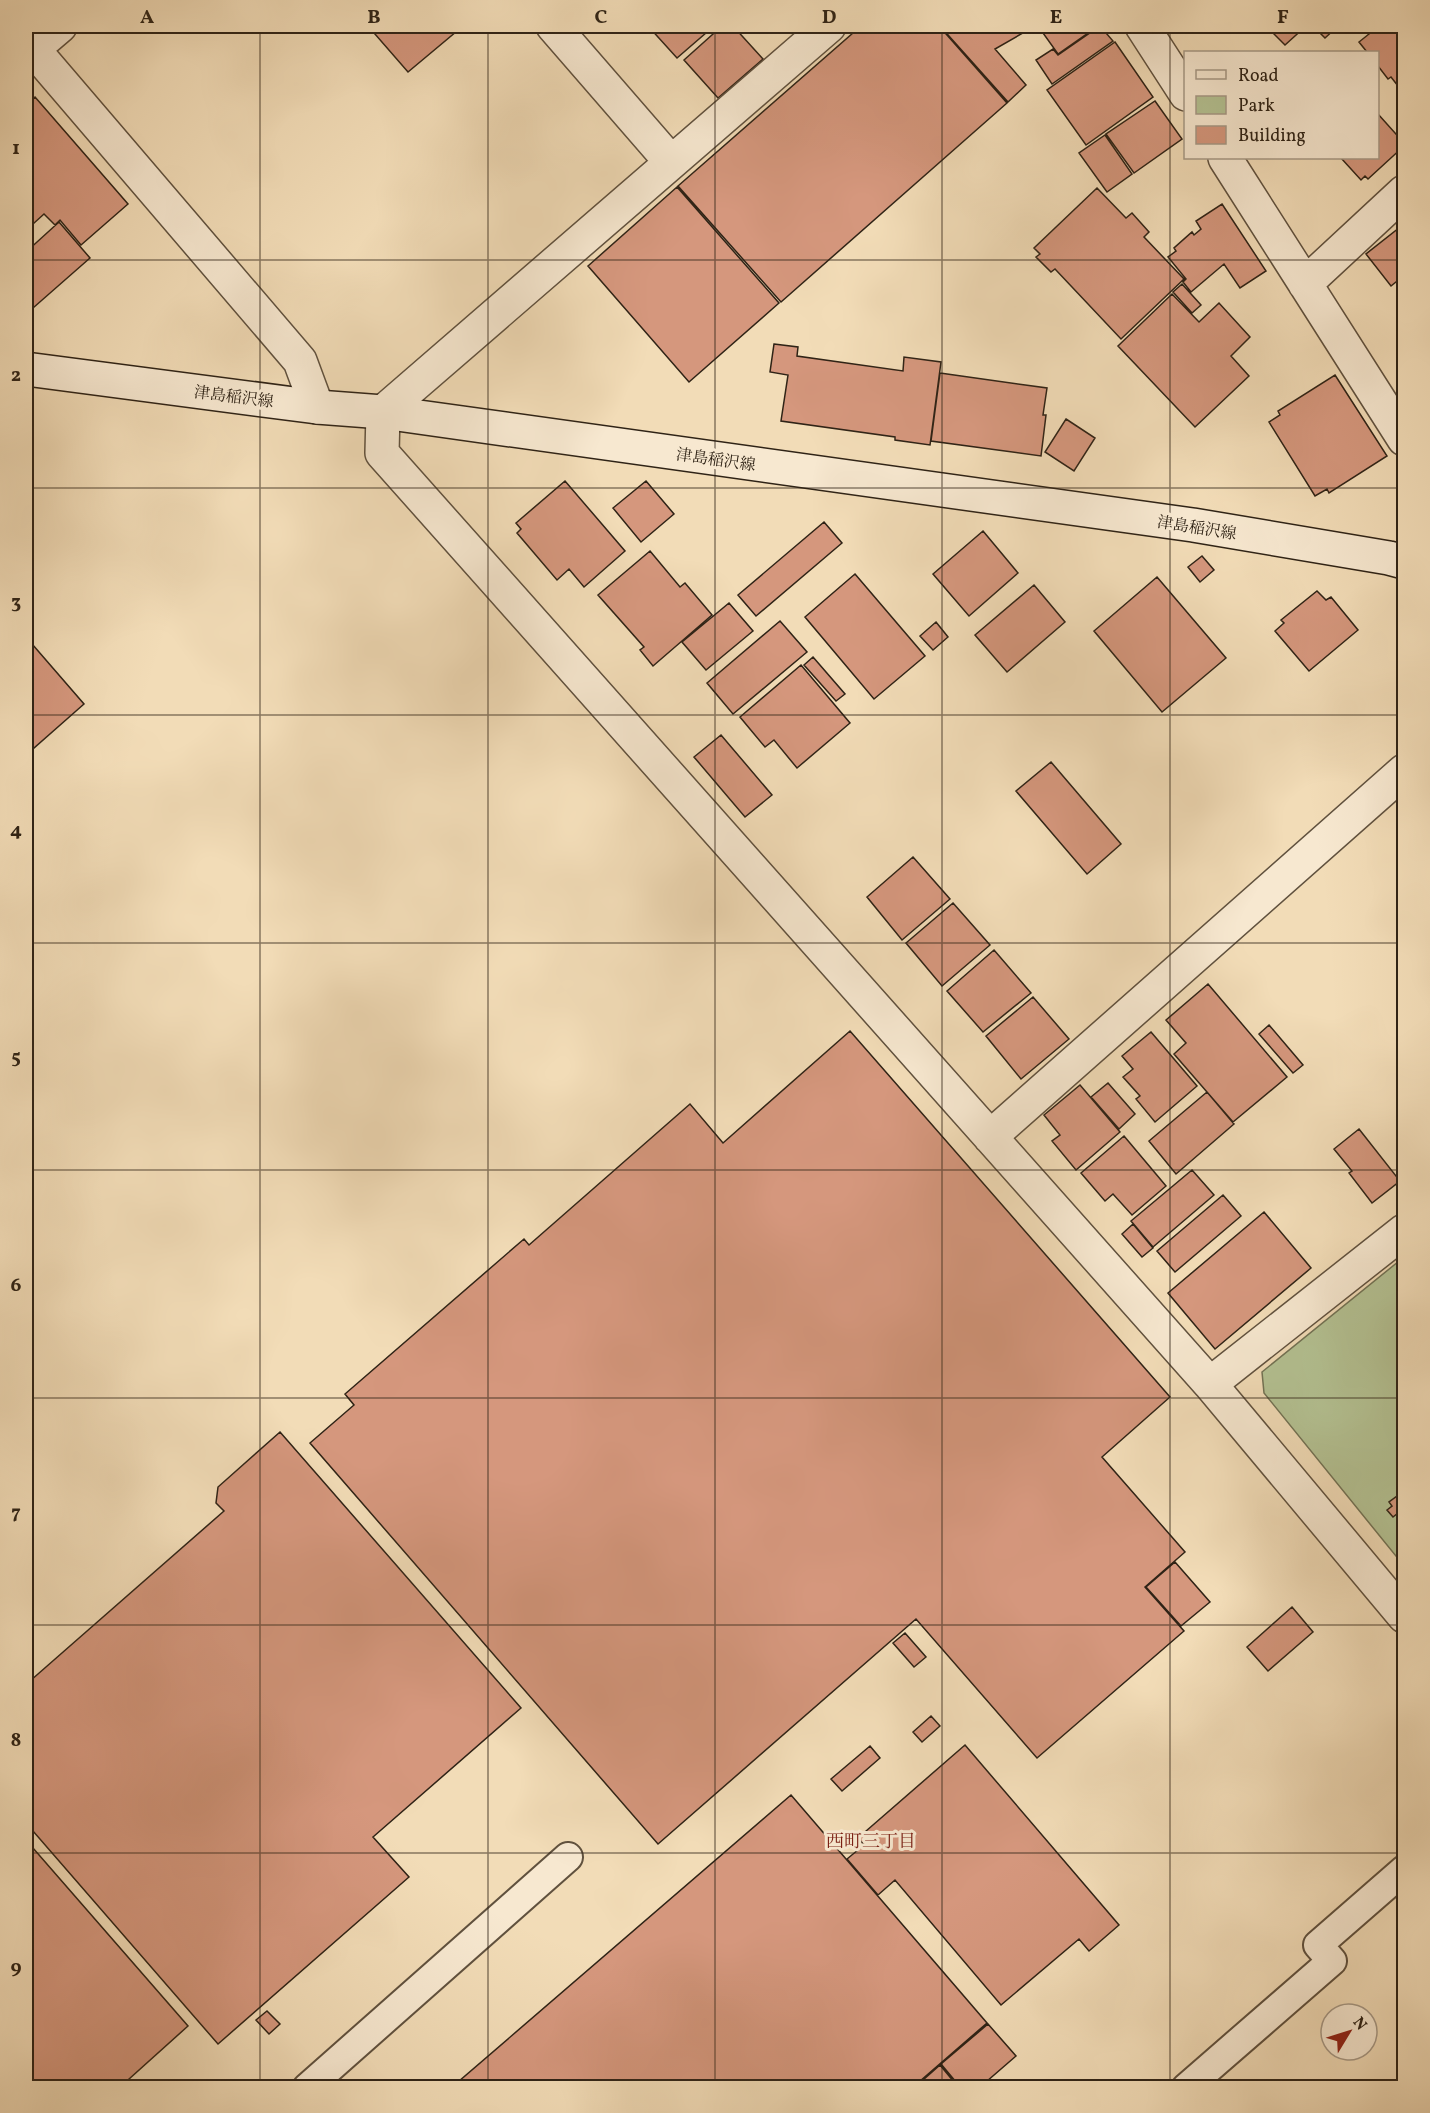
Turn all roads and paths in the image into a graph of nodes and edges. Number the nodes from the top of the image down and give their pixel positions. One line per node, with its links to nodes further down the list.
1 (60, 26): 5 (street)
2 (553, 26): 8 (street)
3 (829, 26): 8 (street)
4 (1142, 26): 6 (street)
5 (29, 52): 12 (street)
6 (1184, 92)
7 (1226, 159): 10 (street)
8 (672, 162): 13 (street)
9 (1404, 192): 10 (street)
10 (1305, 284): 14 (street)
11 (26, 369): 12 (street, 津島稲沢線)
12 (317, 406): 13 (street, 津島稲沢線)
13 (383, 412): 15 (street, 津島稲沢線); 17 (street)
14 (1404, 439)
15 (1404, 562)
16 (1404, 771): 17 (street)
17 (990, 1137): 19 (street)
18 (1404, 1231): 19 (street)
19 (1210, 1384): 20 (street)
20 (1404, 1616)
21 (568, 1857): 23 (lane)
22 (1404, 1870): 24 (lane)
23 (307, 2088)
24 (1186, 2088)

